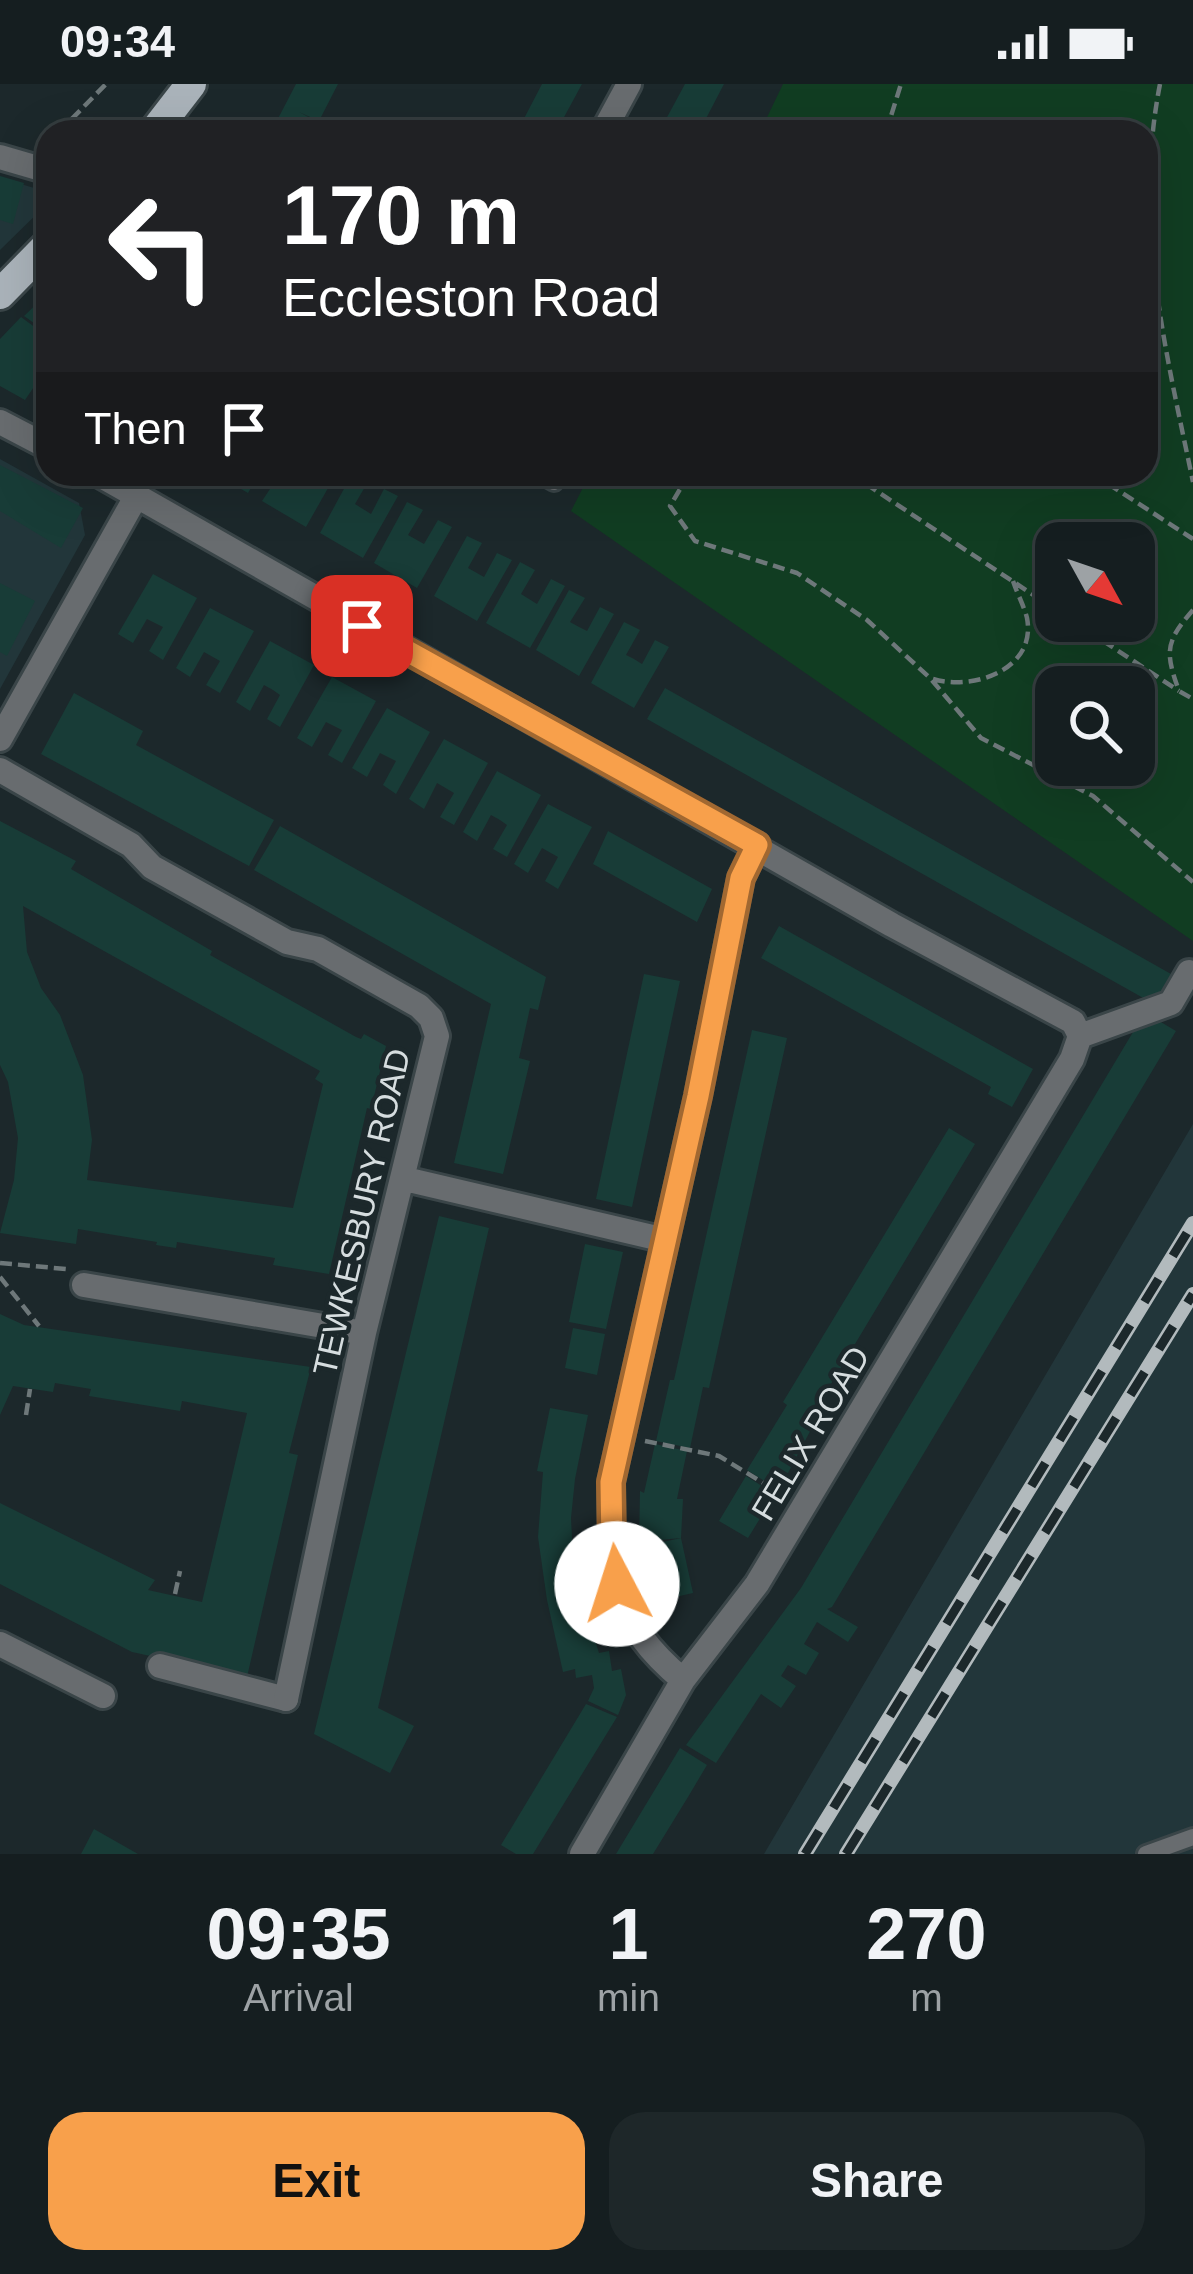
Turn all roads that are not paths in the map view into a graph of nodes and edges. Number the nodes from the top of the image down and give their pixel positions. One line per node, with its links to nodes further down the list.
1 (191, 84): 3 (main road)
2 (628, 84): 4 (street)
3 (163, 120)
4 (609, 120)
5 (0, 157): 6 (street)
6 (36, 167)
7 (36, 257): 8 (main road)
8 (0, 294)
9 (0, 422): 10 (street)
10 (36, 441)
11 (120, 486): 12 (street)
12 (137, 495): 13 (street); 15 (street)
13 (0, 740)
14 (0, 770): 18 (street, TEWKESBURY ROAD)
15 (757, 845): 17 (street); 19 (street)
16 (1189, 972): 17 (street)
17 (1080, 1036): 24 (street, FELIX ROAD)
18 (405, 1179): 19 (street); 21 (street, TEWKESBURY ROAD)
19 (665, 1240): 24 (street)
20 (84, 1285): 21 (street)
21 (364, 1333): 23 (street, TEWKESBURY ROAD)
22 (0, 1644): 25 (street)
23 (160, 1666)
24 (683, 1680): 27 (street, FELIX ROAD)
25 (103, 1696)
26 (1193, 1837): 28 (lane)
27 (582, 1854)
28 (1146, 1854)

